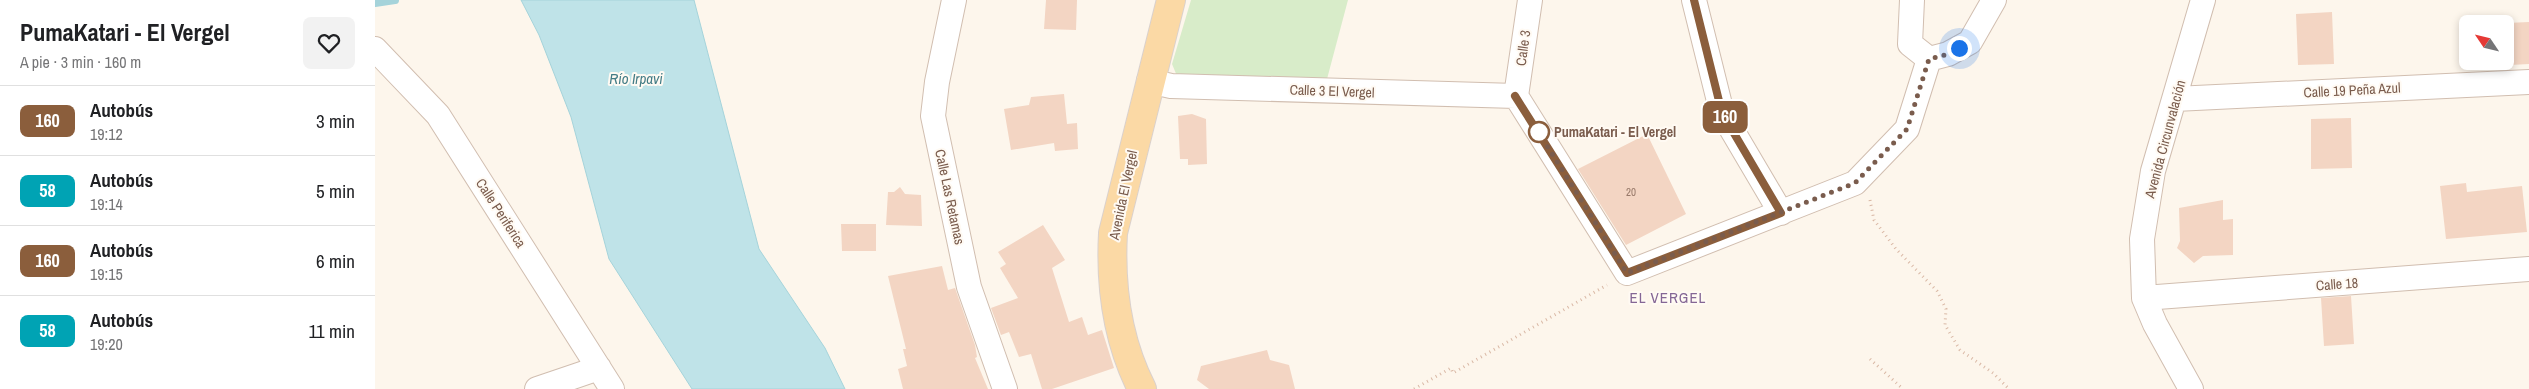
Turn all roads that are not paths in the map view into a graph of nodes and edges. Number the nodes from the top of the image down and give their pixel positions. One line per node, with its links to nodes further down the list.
1 (954, 0): 20 (street, Calle Las Retamas)
2 (1171, 0): 10 (main road, Avenida El Vergel)
3 (1530, 0): 12 (street, Calle 3)
4 (1694, 0): 14 (street)
5 (1911, 0): 9 (street)
6 (1994, 0): 9 (street)
7 (2203, 0): 13 (street, Avenida Circunvalación)
8 (375, 49): 17 (street, Calle Periferica)
9 (1929, 59): 14 (street)
10 (1149, 81): 12 (street, Calle 3 El Vergel); 21 (main road, Avenida El Vergel)
11 (2529, 82): 13 (street, Calle 19 Peña Azul)
12 (1515, 96): 14 (street)
13 (2175, 99): 16 (street, Avenida Circunvalación)
14 (1781, 213)
15 (2529, 269): 16 (street, Calle 18)
16 (2144, 298): 22 (street, Avenida Circunvalación)
17 (599, 368): 18 (street); 19 (street, Calle Periferica)
18 (537, 389)
19 (612, 389)
20 (1005, 389)
21 (1142, 389)
22 (2191, 389)

